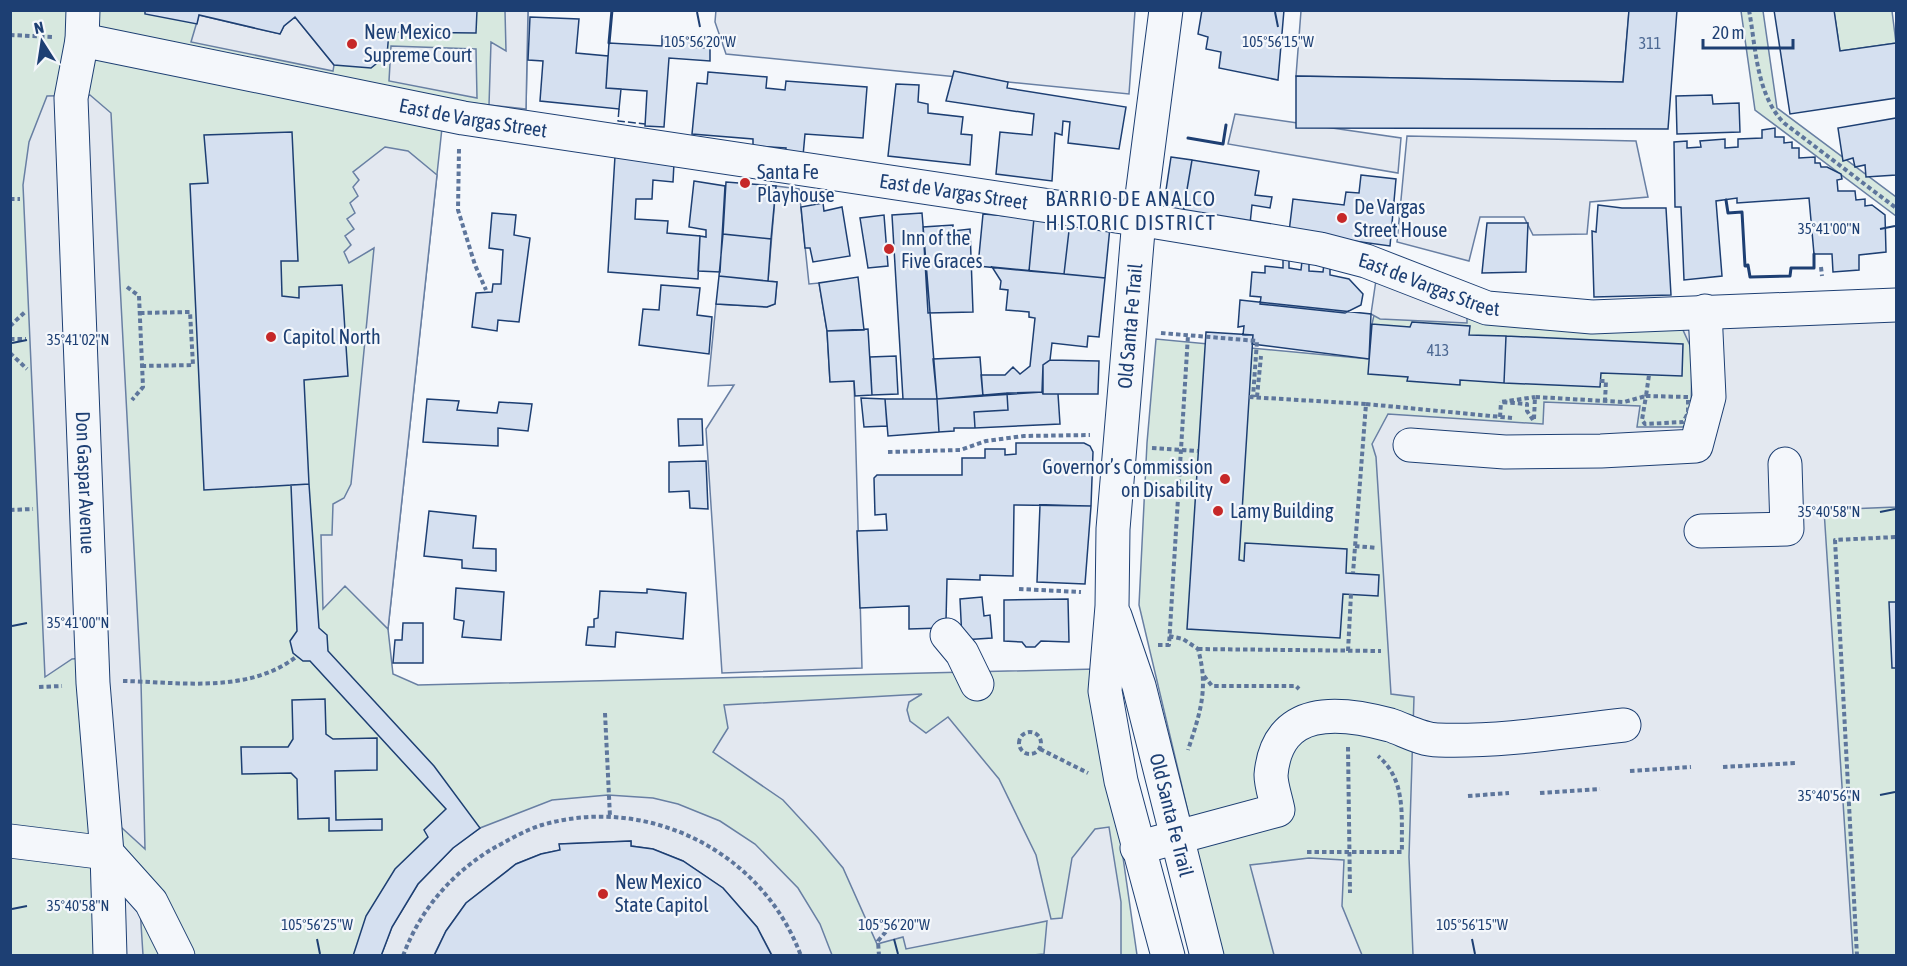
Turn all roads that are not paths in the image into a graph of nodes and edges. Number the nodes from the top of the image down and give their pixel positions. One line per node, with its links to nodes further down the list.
1 (1166, 10): 3 (street, Old Santa Fe Trail)
2 (74, 29): 3 (street, East de Vargas Street); 16 (street, Don Gaspar Avenue)
3 (1139, 219): 5 (street, East de Vargas Street); 9 (street, Old Santa Fe Trail)
4 (1896, 305): 5 (street, East de Vargas Street)
5 (1705, 311): 6 (street)
6 (1410, 445)
7 (1785, 464): 8 (street)
8 (1701, 531)
9 (1112, 599): 13 (street, Old Santa Fe Trail); 15 (street, Old Santa Fe Trail)
10 (946, 635): 11 (street)
11 (976, 684)
12 (1624, 725): 13 (street)
13 (1177, 837): 15 (street); 20 (street, Old Santa Fe Trail)
14 (10, 841): 16 (street)
15 (1137, 848): 19 (street, Old Santa Fe Trail)
16 (107, 853): 17 (street, Don Gaspar Avenue); 18 (street)
17 (110, 956)
18 (178, 956)
19 (1168, 956)
20 (1207, 956)

